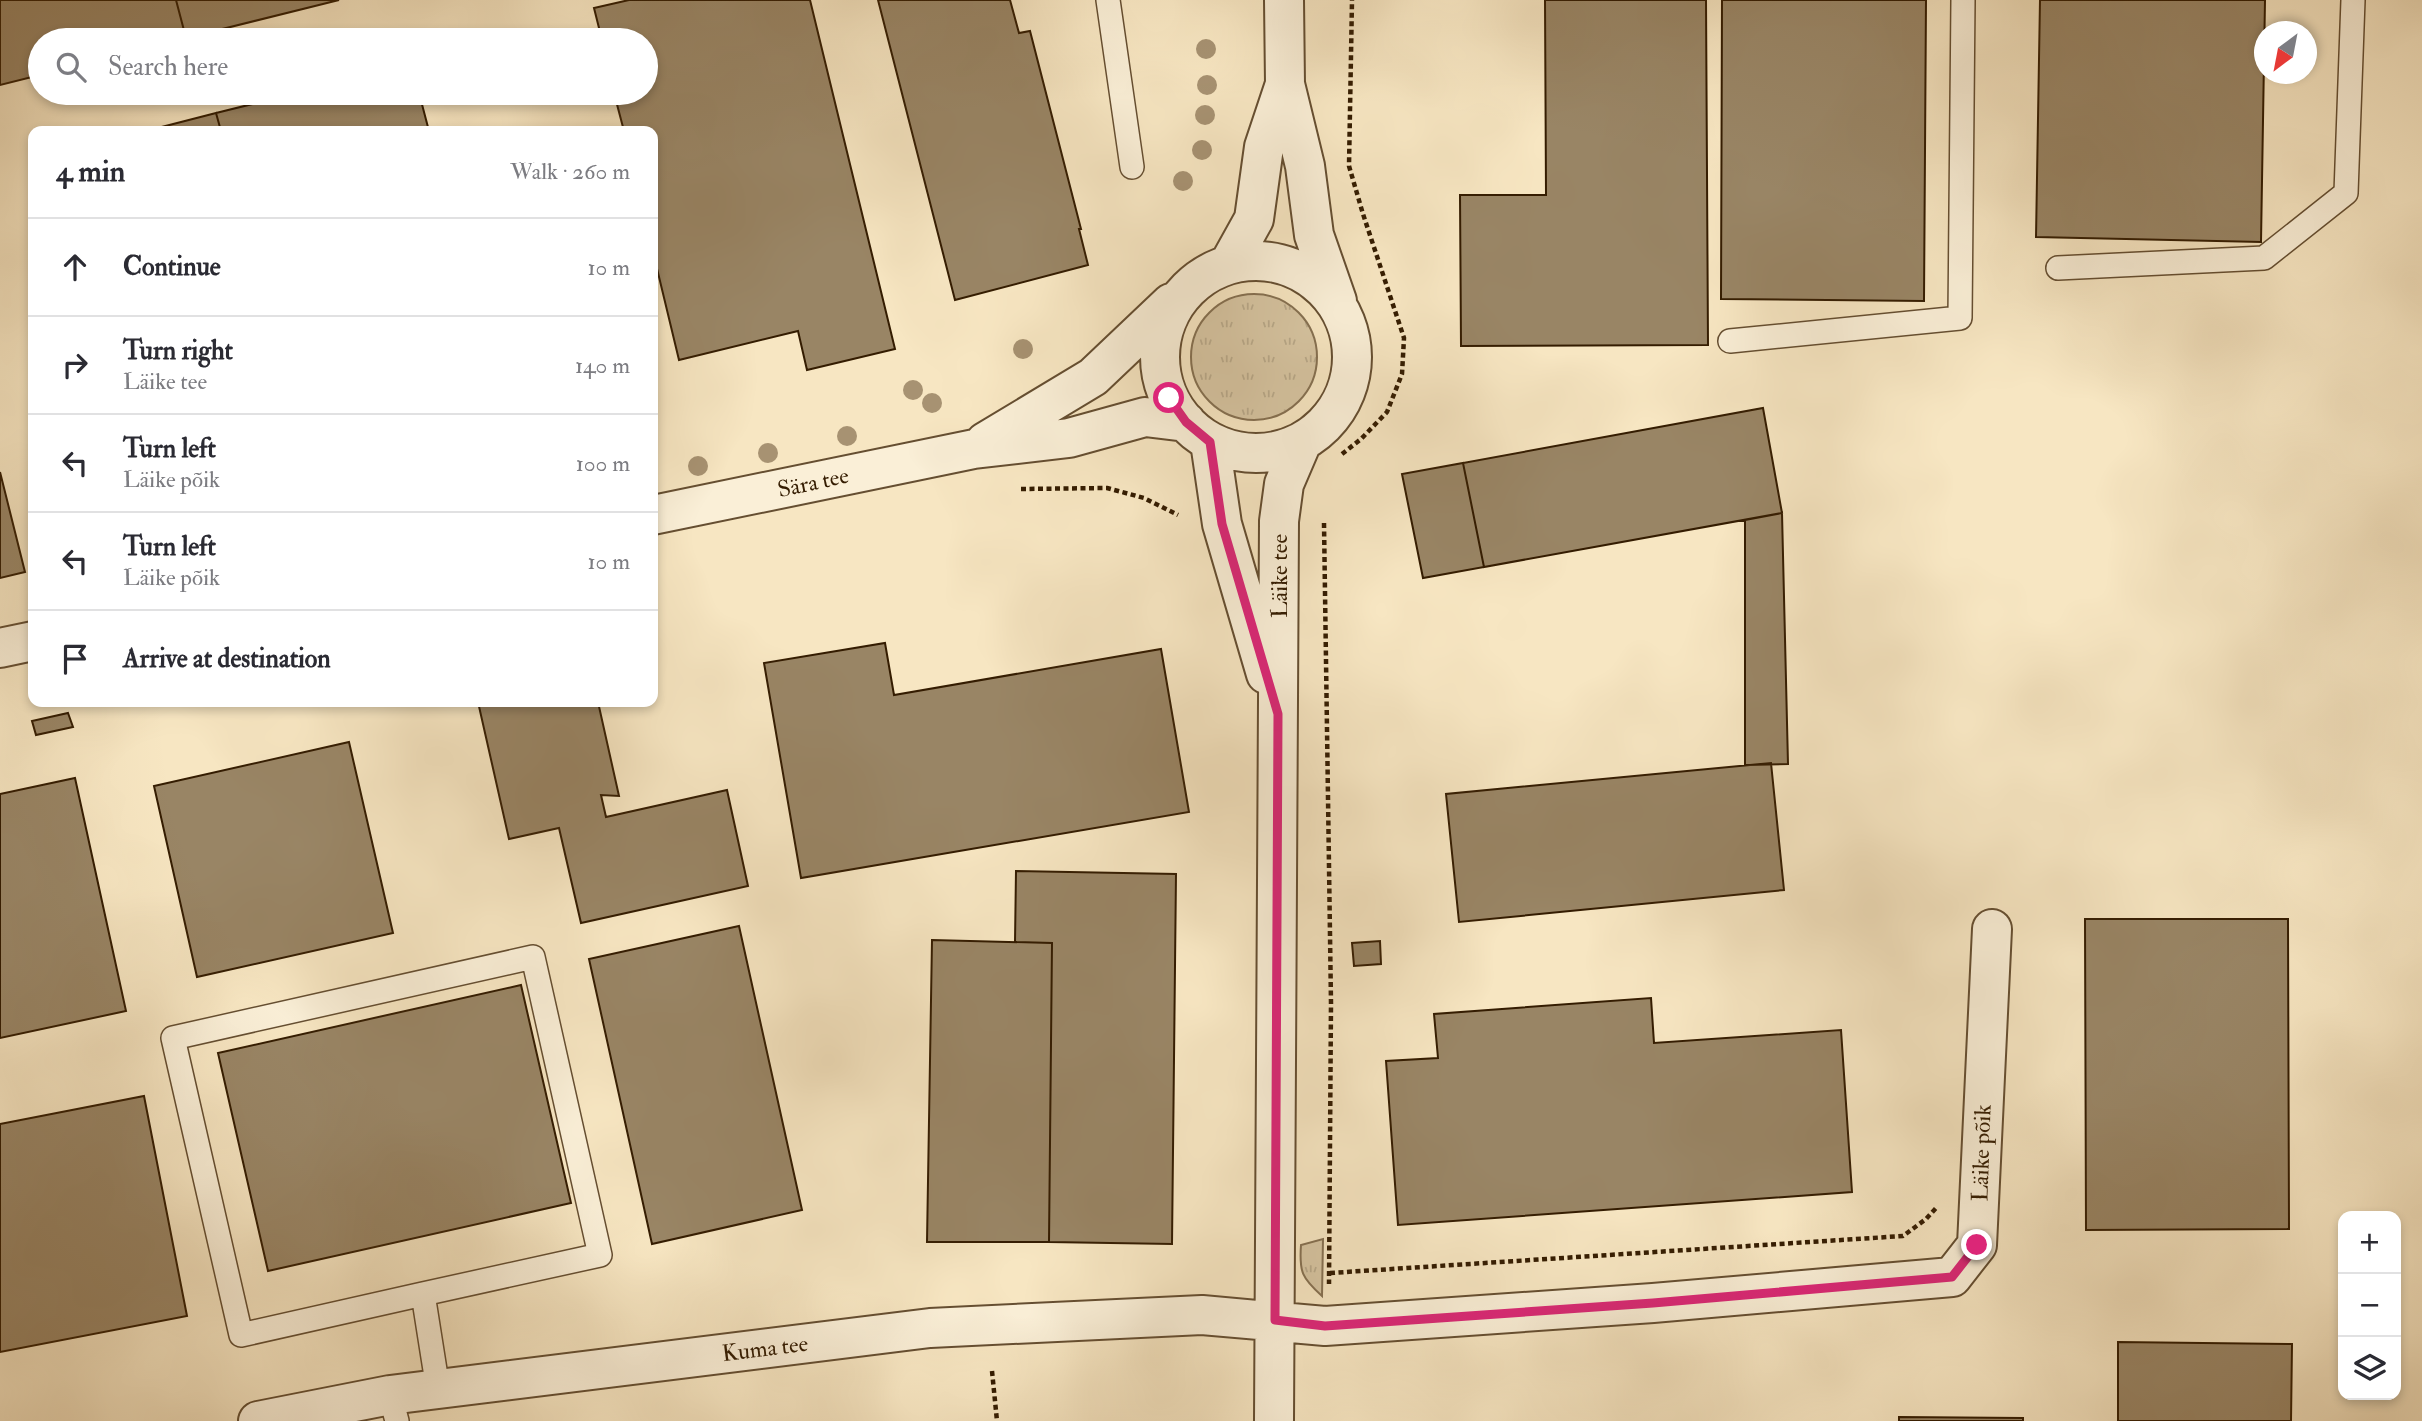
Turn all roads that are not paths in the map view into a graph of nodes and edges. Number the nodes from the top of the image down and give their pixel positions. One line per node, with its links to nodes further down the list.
1 (1108, 0): 6 (lane)
2 (1284, 0): 5 (street)
3 (1963, 0): 11 (lane)
4 (2353, 0): 8 (lane)
5 (1285, 84): 7 (street); 10 (street)
6 (1132, 167)
7 (1229, 264): 9 (street); 10 (street)
8 (2059, 268)
9 (1188, 287): 12 (street); 13 (street, Sära tee)
10 (1339, 306): 14 (street)
11 (1730, 341)
12 (1198, 432): 13 (street, Sära tee); 14 (street); 18 (street, Läike tee)
13 (974, 449): 15 (street, Sära tee)
14 (1318, 451): 18 (street, Läike tee)
15 (658, 513)
16 (28, 642): 17 (street)
17 (0, 648)
18 (1278, 714): 21 (street, Läike tee)
19 (1992, 929): 21 (street, Läike põik)
20 (423, 1294): 20 (lane); 22 (lane)
21 (1275, 1320): 22 (street, Kuma tee); 25 (street, Läike tee)
22 (438, 1388): 23 (street, Kuma tee)
23 (393, 1408): 24 (street, Kuma tee)
24 (258, 1421)
25 (1274, 1421)

